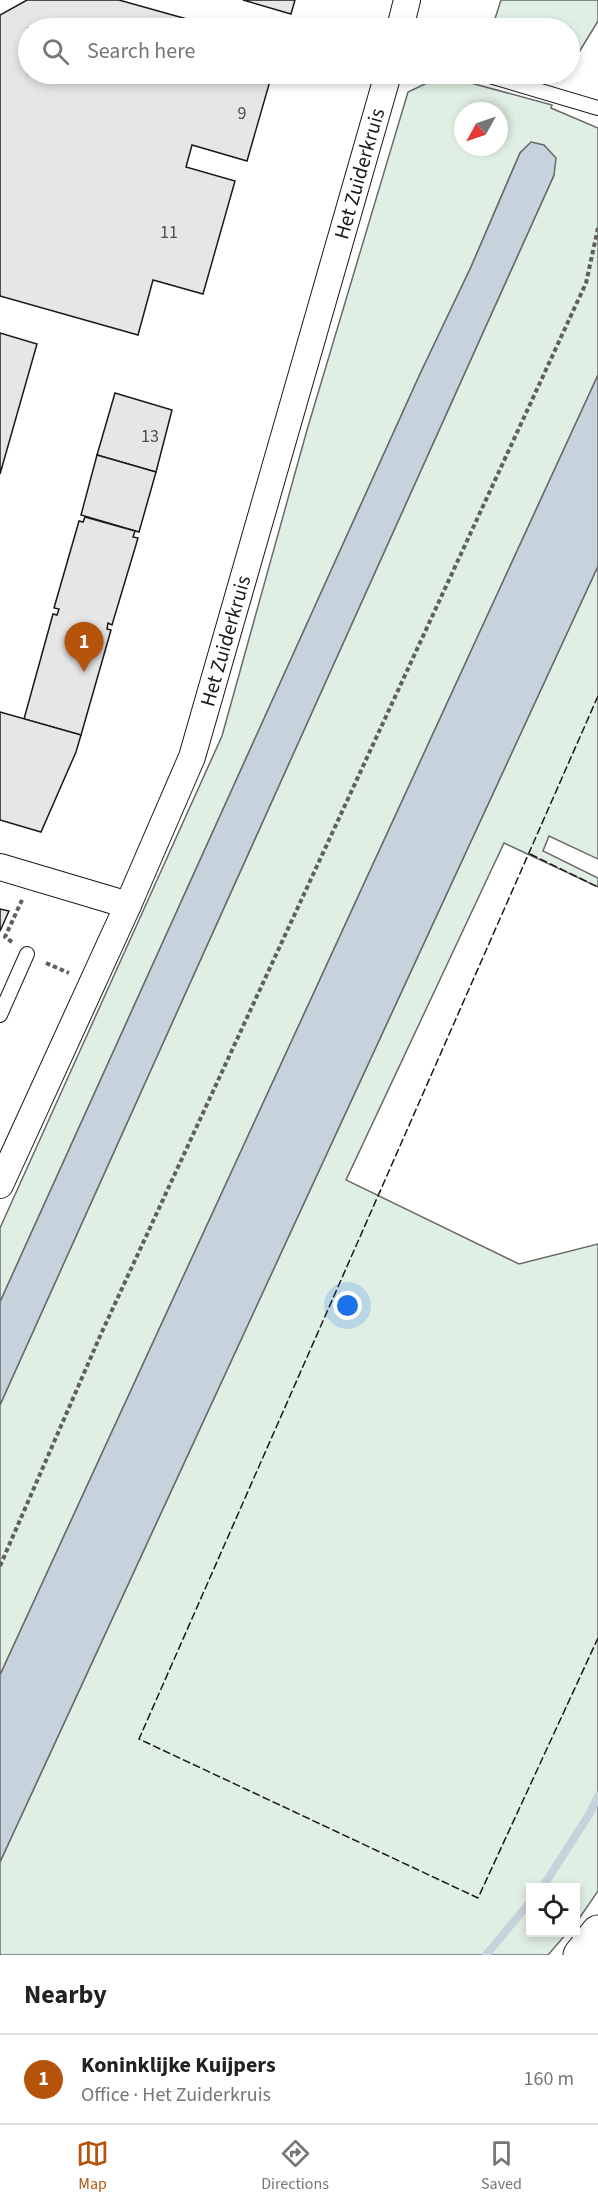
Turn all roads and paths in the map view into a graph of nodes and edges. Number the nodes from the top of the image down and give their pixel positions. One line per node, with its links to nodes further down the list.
1 (407, 0): 2 (street)
2 (402, 18)
3 (385, 84): 9 (street, Het Zuiderkruis)
4 (517, 84): 5 (lane)
5 (598, 108)
6 (598, 228): 14 (path)
7 (0, 867): 8 (street)
8 (32, 877): 9 (street); 10 (path)
9 (128, 905): 11 (street, Het Zuiderkruis)
10 (27, 954): 11 (path); 12 (lane)
11 (92, 984): 13 (street, Het Zuiderkruis)
12 (0, 1016)
13 (0, 1185)
14 (0, 1566)
15 (598, 1932): 16 (highway)
16 (580, 1955)

